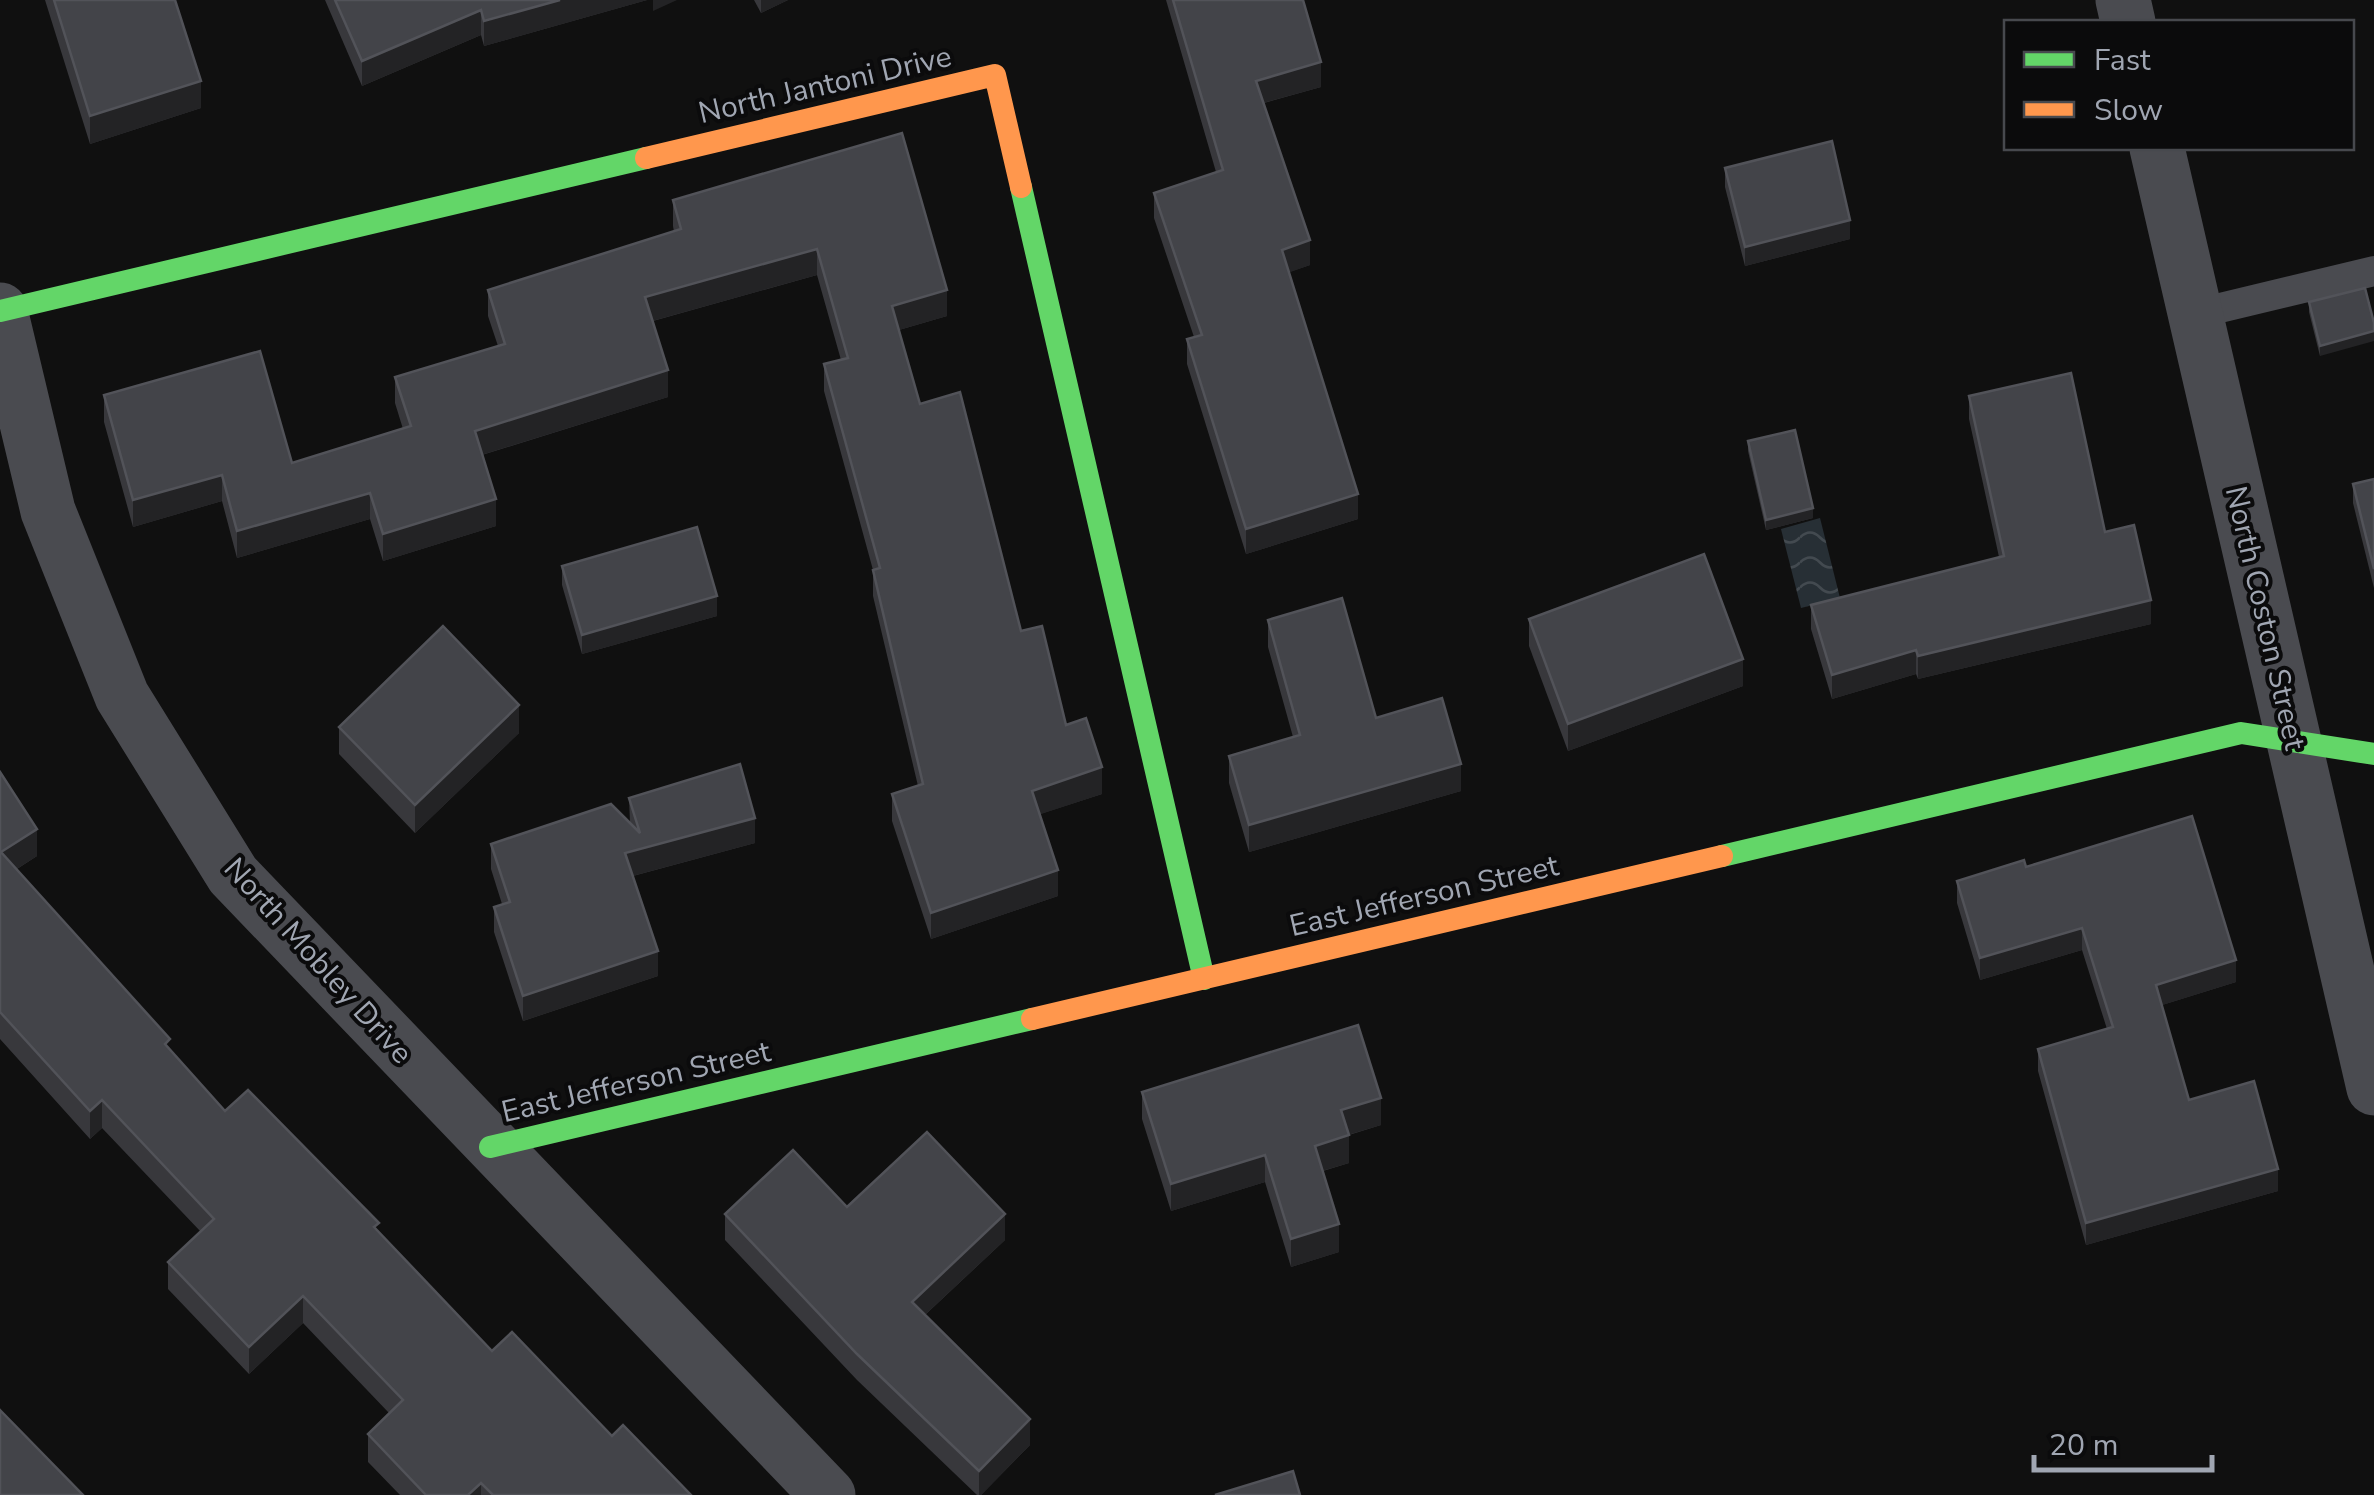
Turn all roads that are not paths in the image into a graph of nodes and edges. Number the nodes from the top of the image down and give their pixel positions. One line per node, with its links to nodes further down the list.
1 (2157, 150): 4 (street, North Coston Street)
2 (2374, 271): 4 (lane)
3 (0, 311): 7 (street, North Jantoni Drive); 9 (street, North Mobley Drive)
4 (2195, 314): 5 (street, North Coston Street)
5 (2294, 744): 6 (street, East Jefferson Street); 7 (street, East Jefferson Street); 8 (street, North Coston Street)
6 (2374, 754)
7 (1204, 979): 9 (street, East Jefferson Street)
8 (2374, 1088)
9 (490, 1147): 10 (street, North Mobley Drive)
10 (828, 1495)

